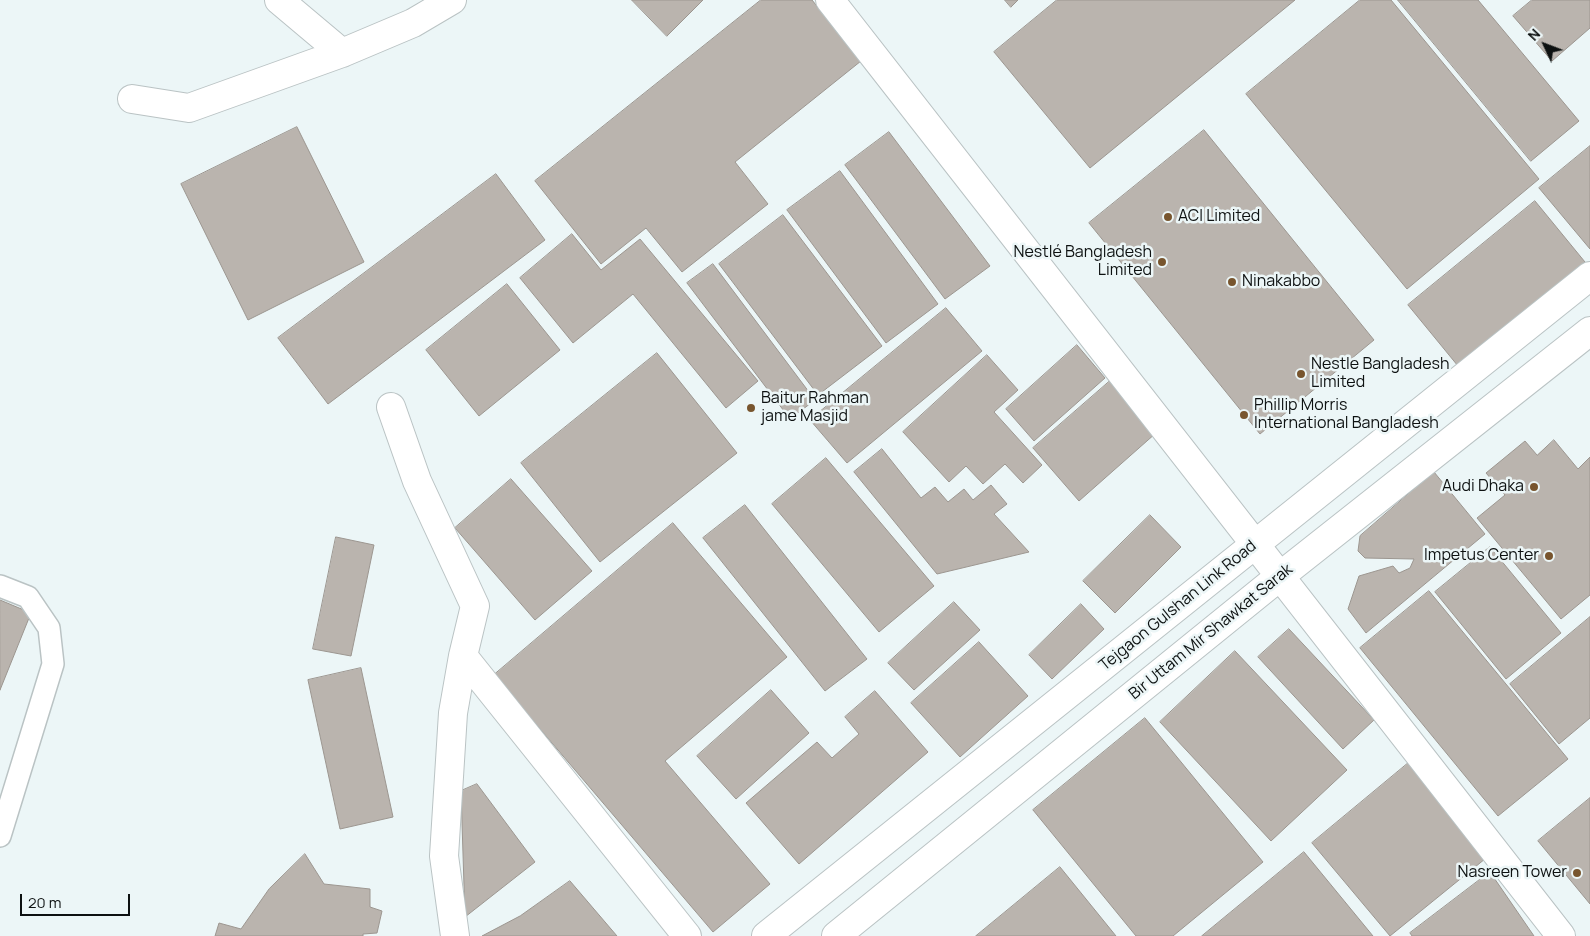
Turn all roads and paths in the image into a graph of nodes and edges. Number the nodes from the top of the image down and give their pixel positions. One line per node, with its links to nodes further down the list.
1 (279, 0): 4 (street)
2 (452, 0): 4 (street)
3 (830, 0): 9 (street)
4 (342, 53): 5 (street)
5 (132, 99)
6 (1590, 276): 9 (street, Tejgaon Gulshan Link Road)
7 (1590, 331): 10 (street, Bir Uttam Mir Shawkat Sarak)
8 (391, 407): 12 (street)
9 (1254, 544): 10 (street); 16 (street, Tejgaon Gulshan Link Road)
10 (1279, 577): 17 (street, Bir Uttam Mir Shawkat Sarak); 18 (street)
11 (0, 586): 13 (lane)
12 (463, 656): 14 (street); 15 (street)
13 (0, 836)
14 (454, 936)
15 (687, 936)
16 (766, 936)
17 (836, 936)
18 (1561, 936)

